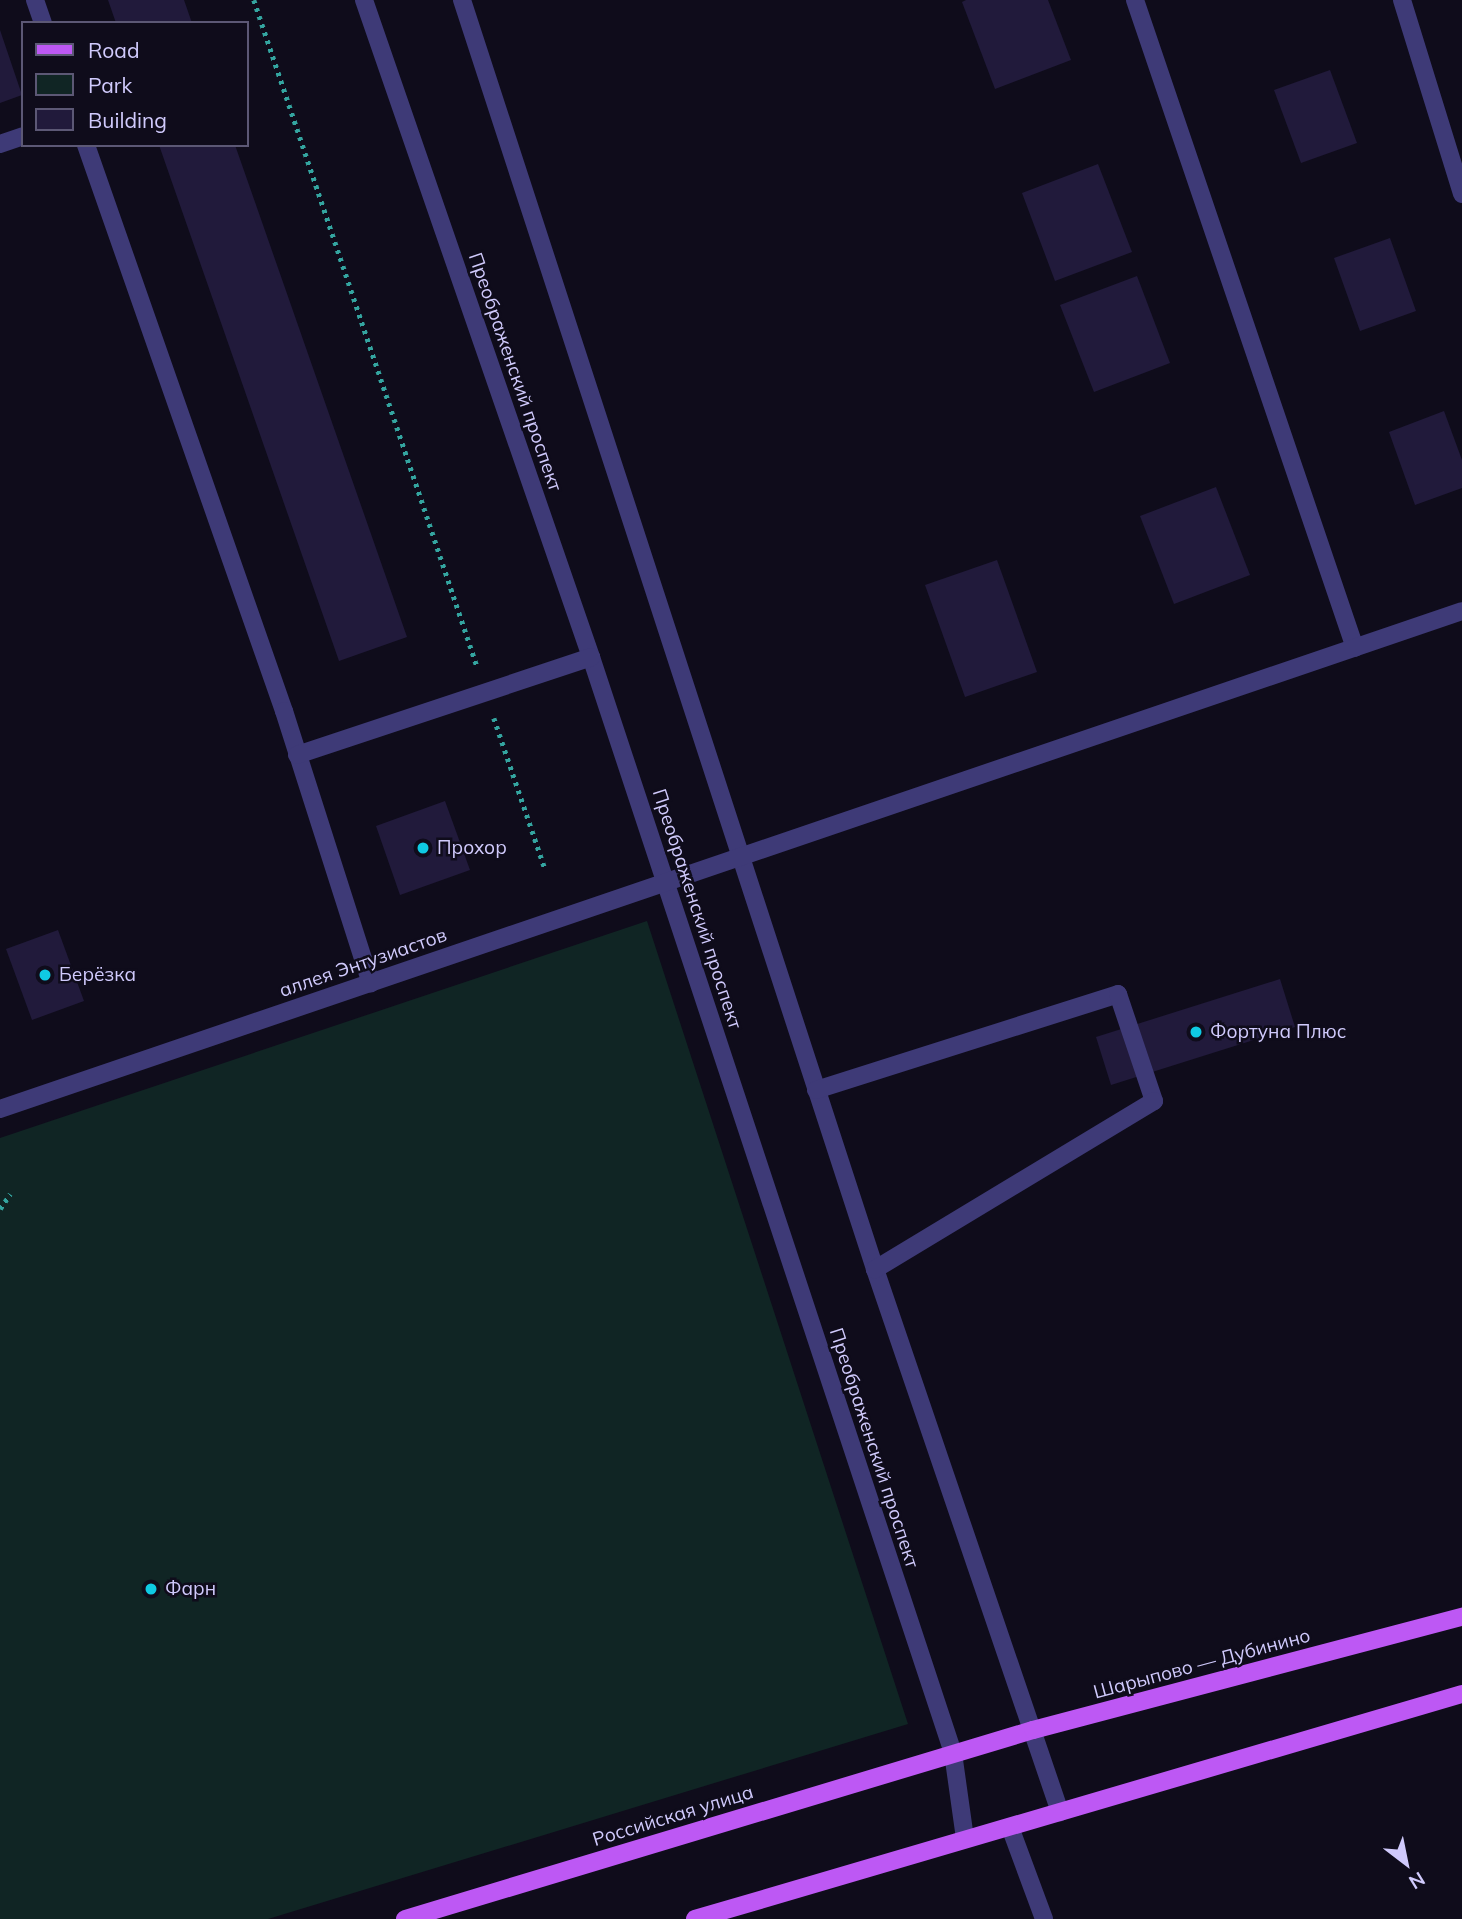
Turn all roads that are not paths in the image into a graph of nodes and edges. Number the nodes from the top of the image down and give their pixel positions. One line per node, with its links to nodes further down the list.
1 (35, 0): 6 (street)
2 (364, 0): 13 (street, Преображенский проспект)
3 (462, 0): 15 (street)
4 (1135, 0): 12 (street)
5 (1402, 0): 10 (street)
6 (42, 21)
7 (21, 137): 8 (street)
8 (0, 144)
9 (87, 147): 14 (street)
10 (1462, 194)
11 (1462, 611): 12 (street, аллея Энтузиастов)
12 (1355, 648): 15 (street, аллея Энтузиастов)
13 (591, 657): 14 (street); 16 (street, Преображенский проспект)
14 (297, 755): 17 (street)
15 (741, 859): 16 (street, аллея Энтузиастов); 18 (street)
16 (666, 883): 17 (street, аллея Энтузиастов); 24 (street, Преображенский проспект)
17 (371, 983): 19 (street, аллея Энтузиастов)
18 (816, 1090): 20 (street); 20 (street)
19 (0, 1109)
20 (875, 1269): 23 (street)
21 (1462, 1617): 23 (main road, Шарыпово — Дубинино)
22 (1462, 1694): 25 (main road)
23 (1033, 1730): 24 (main road, Шарыпово — Дубинино); 25 (street)
24 (953, 1753): 27 (street, Преображенский проспект); 28 (main road, Российская улица)
25 (1060, 1812): 26 (main road)
26 (1010, 1827): 27 (main road); 30 (street)
27 (965, 1838): 29 (main road)
28 (405, 1919)
29 (695, 1919)
30 (1044, 1919)

